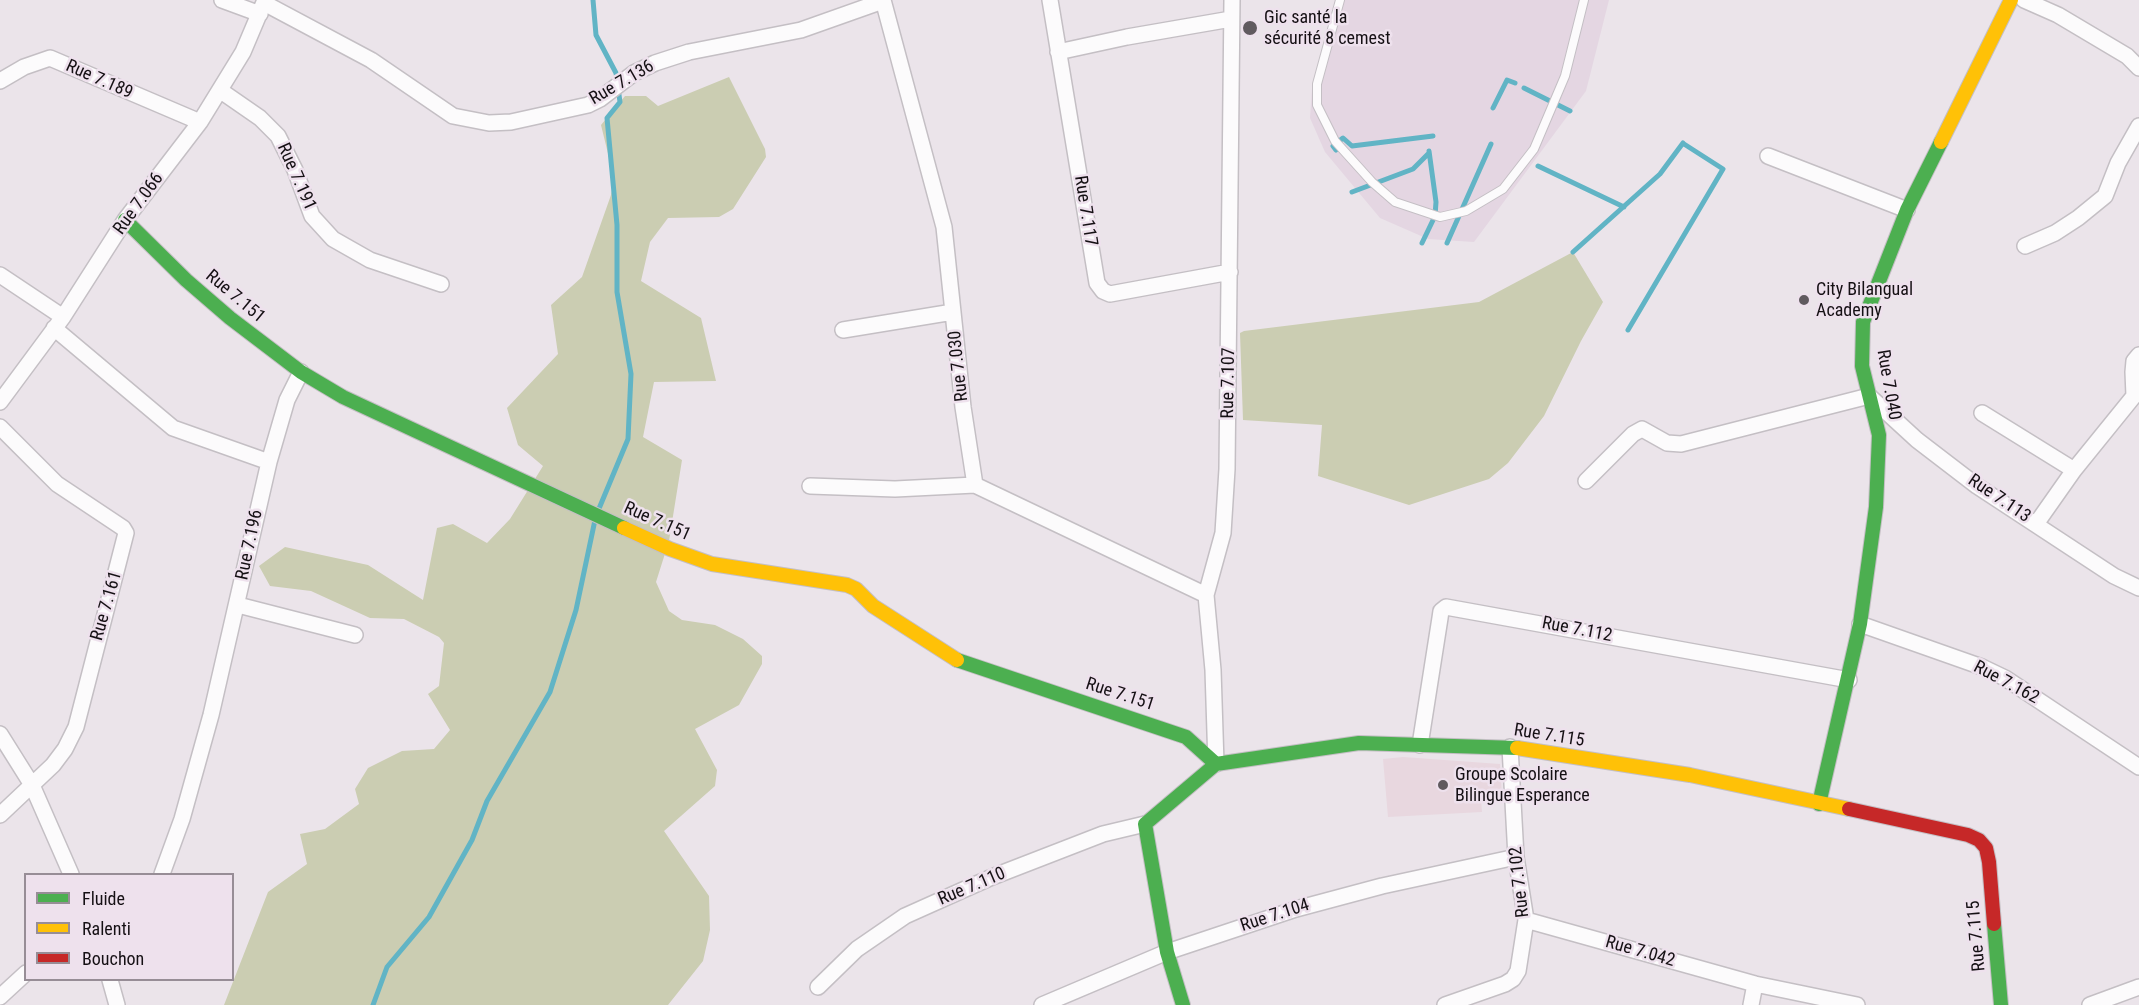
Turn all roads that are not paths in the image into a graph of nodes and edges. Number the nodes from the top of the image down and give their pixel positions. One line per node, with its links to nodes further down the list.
1 (222, 0): 9 (street, Rue 7.136)
2 (1050, 0): 11 (street, Rue 7.117)
3 (1232, 0): 10 (street, Rue 7.107)
4 (1340, 0): 5 (lane)
5 (1584, 0)
6 (2011, 0): 18 (street, Rue 7.040)
7 (2024, 0): 12 (street)
8 (883, 1): 9 (street, Rue 7.136); 24 (street, Rue 7.030)
9 (263, 6): 14 (street, Rue 7.066)
10 (1231, 19): 11 (street); 21 (street, Rue 7.107)
11 (1058, 52): 21 (street, Rue 7.117)
12 (2139, 68)
13 (0, 81): 15 (street, Rue 7.189)
14 (221, 91): 15 (street, Rue 7.066); 23 (street, Rue 7.191)
15 (200, 122): 19 (street, Rue 7.066)
16 (2139, 126): 20 (street)
17 (1768, 156): 18 (street)
18 (1907, 210): 29 (street, Rue 7.040)
19 (125, 220): 25 (street, Rue 7.066); 28 (street, Rue 7.151)
20 (2025, 246)
21 (1230, 273): 40 (street, Rue 7.107)
22 (0, 275): 25 (street)
23 (441, 284)
24 (953, 312): 26 (street); 36 (street, Rue 7.030)
25 (58, 323): 30 (street, Rue 7.066); 33 (street)
26 (843, 330)
27 (2139, 355): 34 (street)
28 (301, 372): 33 (street, Rue 7.196); 48 (street, Rue 7.151)
29 (1869, 396): 35 (street); 38 (street, Rue 7.113); 42 (street, Rue 7.040)
30 (0, 402)
31 (1982, 413): 34 (street)
32 (0, 427): 50 (street, Rue 7.161)
33 (269, 462): 41 (street, Rue 7.196)
34 (2074, 470): 38 (street)
35 (1586, 481)
36 (975, 484): 37 (street); 40 (street)
37 (810, 486)
38 (2036, 524): 39 (street, Rue 7.113)
39 (2139, 588)
40 (1206, 595): 48 (street, Rue 7.107)
41 (238, 605): 43 (street); 56 (street, Rue 7.196)
42 (1860, 624): 44 (street, Rue 7.040); 49 (street, Rue 7.162)
43 (355, 635)
44 (1849, 680): 46 (street, Rue 7.112); 51 (street, Rue 7.040)
45 (0, 734): 50 (street)
46 (1420, 745): 47 (street, Rue 7.115); 48 (street, Rue 7.115)
47 (1510, 747): 51 (street, Rue 7.115); 54 (street, Rue 7.102)
48 (1216, 764): 53 (street)
49 (2139, 767)
50 (32, 785): 52 (street, Rue 7.161); 55 (street)
51 (1819, 804): 71 (street, Rue 7.115)
52 (0, 815)
53 (1145, 824): 58 (street); 62 (street, Rue 7.110)
54 (1516, 857): 57 (street, Rue 7.102); 58 (street, Rue 7.104)
55 (71, 873)
56 (162, 873)
57 (1526, 920): 61 (street, Rue 7.042); 68 (street, Rue 7.102)
58 (1167, 952): 66 (street, Rue 7.104); 67 (street)
59 (24, 975): 64 (street)
60 (110, 981): 65 (street)
61 (1755, 984): 69 (street); 70 (street, Rue 7.042)
62 (818, 987)
63 (2139, 987): 72 (street)
64 (0, 997)
65 (117, 1005)
66 (1042, 1005)
67 (1182, 1005)
68 (1444, 1005)
69 (1751, 1005)
70 (1857, 1005)
71 (2001, 1005)
72 (2090, 1005)

